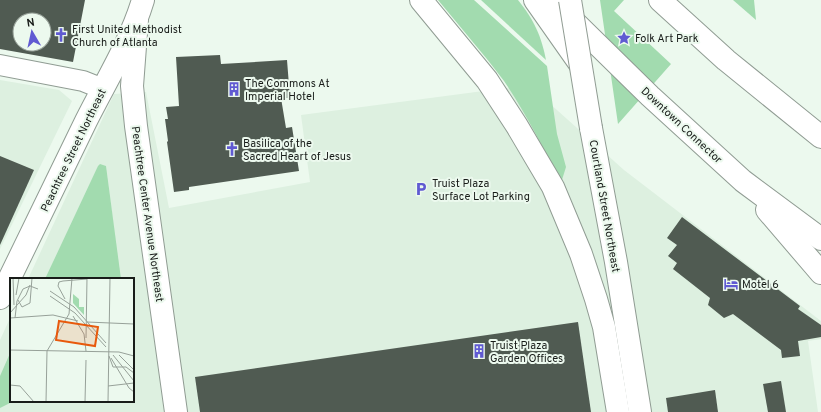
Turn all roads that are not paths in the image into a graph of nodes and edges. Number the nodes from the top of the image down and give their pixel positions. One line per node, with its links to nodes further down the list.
1 (421, 0): 16 (main road)
2 (535, 0): 7 (main road)
3 (552, 0): 11 (main road, Downtown Connector)
4 (570, 0): 7 (main road, Courtland Street Northeast, bridge)
5 (660, 0): 10 (main road)
6 (140, 8): 9 (main road, Peachtree Street Northeast); 15 (main road, Peachtree Center Avenue Northeast)
7 (580, 64): 17 (main road, Courtland Street Northeast, bridge)
8 (0, 65): 9 (street)
9 (103, 89): 14 (main road, Peachtree Street Northeast)
10 (821, 137)
11 (744, 181): 12 (main road, Downtown Connector); 13 (main road)
12 (821, 239)
13 (821, 273)
14 (0, 298)
15 (176, 412)
16 (618, 412)
17 (640, 412)

